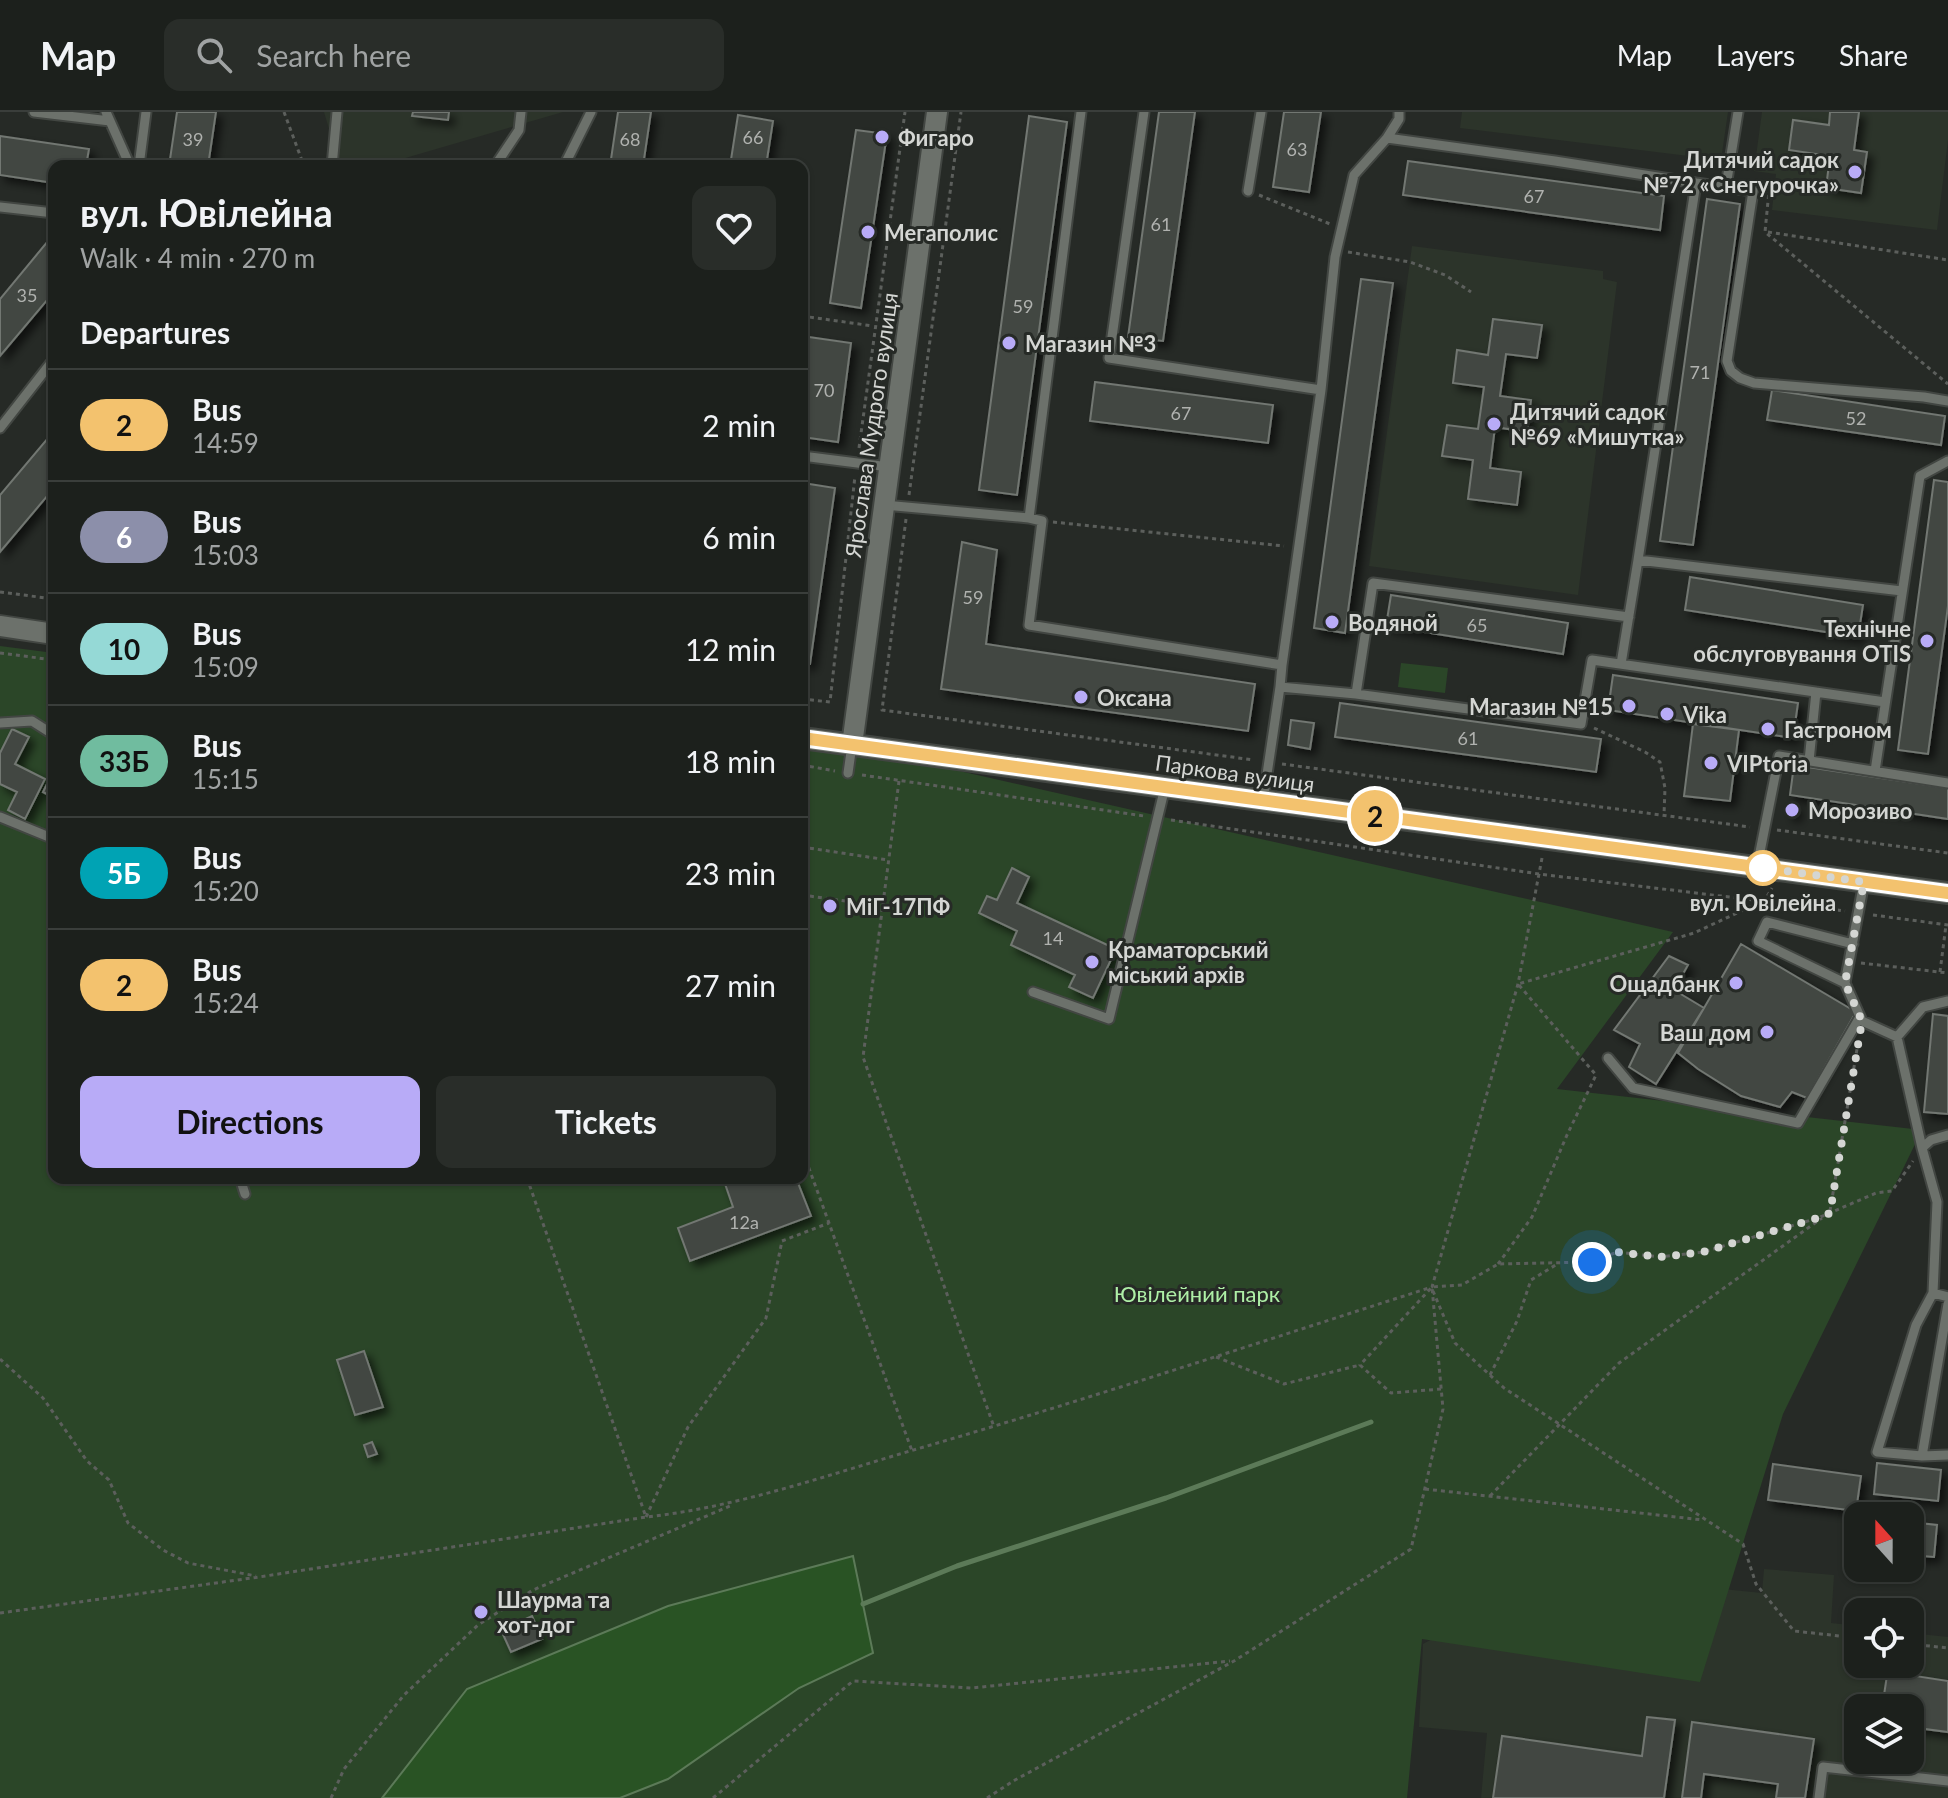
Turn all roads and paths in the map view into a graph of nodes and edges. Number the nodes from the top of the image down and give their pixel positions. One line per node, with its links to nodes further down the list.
1 (34, 112): 15 (lane)
2 (146, 112): 18 (lane)
3 (284, 112): 19 (path)
4 (337, 112): 20 (lane)
5 (521, 112): 21 (lane)
6 (591, 112): 22 (lane)
7 (905, 112): 35 (path)
8 (937, 112): 44 (street, Ярослава Мудрого вулиця)
9 (961, 112): 46 (path)
10 (1081, 112): 47 (lane)
11 (1144, 112): 38 (lane)
12 (1261, 112): 25 (lane)
13 (1399, 112): 16 (lane)
14 (1738, 112): 24 (lane)
15 (108, 117): 17 (lane)
16 (1387, 138): 23 (lane); 29 (lane)
17 (127, 160)
18 (140, 160)
19 (302, 160)
20 (333, 160)
21 (499, 160)
22 (567, 160)
23 (1696, 183): 24 (lane); 50 (lane)
24 (1726, 186): 26 (lane)
25 (1248, 191): 29 (path)
26 (1753, 191): 30 (path); 39 (lane)
27 (1, 208): 28 (lane)
28 (48, 212)
29 (1342, 229): 31 (lane)
30 (1765, 232): 32 (path); 37 (path)
31 (1337, 250): 33 (path); 38 (lane)
32 (1948, 260)
33 (1471, 292)
34 (808, 317): 35 (path)
35 (875, 326): 43 (path)
36 (48, 367): 40 (lane)
37 (1948, 384)
38 (1321, 390): 49 (lane)
39 (1948, 401)
40 (0, 428)
41 (808, 457): 43 (lane)
42 (1948, 461): 51 (lane)
43 (857, 462): 44 (lane); 64 (path)
44 (889, 467): 45 (street, Ярослава Мудрого вулиця)
45 (884, 505): 46 (lane); 70 (street, Ярослава Мудрого вулиця)
46 (907, 507): 47 (lane); 72 (path)
47 (1029, 518): 48 (lane)
48 (1042, 521): 49 (path); 60 (lane)
49 (1299, 548): 60 (lane)
50 (1638, 560): 51 (lane); 54 (lane)
51 (1902, 591): 65 (lane)
52 (0, 592): 53 (path)
53 (48, 598)
54 (1629, 617): 59 (lane); 63 (lane)
55 (0, 626): 56 (street)
56 (48, 633)
57 (0, 653): 58 (path)
58 (48, 659)
59 (1621, 664): 62 (lane); 67 (lane)
60 (1282, 665): 61 (lane)
61 (1280, 687): 63 (lane); 72 (lane)
62 (1816, 692): 65 (lane); 71 (lane)
63 (1356, 694): 67 (lane)
64 (808, 700)
65 (1885, 702): 73 (lane)
66 (0, 723): 68 (lane)
67 (1581, 724): 78 (path)
68 (48, 731)
69 (808, 739): 70 (street, Паркова вулиця)
70 (852, 745): 74 (lane); 76 (street, Паркова вулиця)
71 (1809, 761): 73 (lane); 81 (lane)
72 (1269, 762): 77 (lane); 78 (path)
73 (1875, 771): 75 (lane)
74 (848, 773)
75 (1948, 783)
76 (1165, 787): 77 (street, Паркова вулиця); 80 (lane)
77 (1263, 801): 83 (street, Паркова вулиця)
78 (1664, 815): 81 (path)
79 (0, 817): 82 (lane)
80 (1157, 818): 86 (path); 89 (path); 103 (lane)
81 (1764, 828): 85 (path); 87 (lane)
82 (48, 837)
83 (1545, 839): 87 (street, Паркова вулиця); 89 (path)
84 (808, 848): 86 (path)
85 (1948, 853)
86 (888, 860): 94 (path)
87 (1757, 867): 88 (street, Паркова вулиця)
88 (1782, 871): 90 (street, Паркова вулиця); 93 (path)
89 (1539, 874): 93 (path); 102 (path)
90 (1864, 882): 91 (street, Паркова вулиця); 95 (lane)
91 (1948, 893)
92 (808, 896): 94 (path)
93 (1765, 900): 95 (path); 102 (path)
94 (882, 906): 129 (path)
95 (1858, 913): 96 (path); 97 (lane)
96 (1947, 925): 99 (path)
97 (1853, 944): 98 (lane); 101 (lane)
98 (1849, 961): 99 (path); 101 (lane)
99 (1940, 972): 100 (path)
100 (1948, 973)
101 (1845, 983): 105 (lane)
102 (1518, 984): 118 (path); 119 (path)
103 (1033, 992)
104 (1948, 1001): 106 (lane)
105 (1860, 1017): 106 (lane); 108 (lane)
106 (1897, 1037): 110 (lane)
107 (1857, 1051): 115 (path)
108 (1608, 1058)
109 (1948, 1135): 110 (lane)
110 (1922, 1148): 115 (path); 120 (lane)
111 (808, 1169): 116 (path)
112 (242, 1184): 114 (lane)
113 (529, 1184): 136 (path)
114 (245, 1194)
115 (1830, 1213): 117 (path); 128 (path)
116 (829, 1223): 130 (path); 136 (path)
117 (1560, 1263): 118 (path); 126 (path)
118 (1498, 1264): 119 (path)
119 (1432, 1287): 123 (path); 125 (path); 126 (path); 127 (path)
120 (1933, 1293): 121 (lane); 132 (lane)
121 (1948, 1297)
122 (1948, 1304): 132 (lane)
123 (1214, 1357): 125 (path); 129 (path)
124 (0, 1359): 138 (path)
125 (1360, 1365): 127 (path)
126 (1490, 1375): 128 (path)
127 (1441, 1389): 133 (path)
128 (1560, 1424): 134 (path); 137 (path)
129 (994, 1427): 130 (path)
130 (912, 1451): 135 (path)
131 (1948, 1455): 132 (lane)
132 (1922, 1456)
133 (1425, 1489): 134 (path); 143 (path)
134 (1490, 1496): 137 (path)
135 (737, 1502): 136 (path); 145 (path)
136 (646, 1517): 138 (path)
137 (1706, 1520): 140 (path)
138 (259, 1577): 139 (path)
139 (0, 1613)
140 (1844, 1636)
141 (1924, 1645): 142 (path)
142 (1948, 1648)
143 (1234, 1661): 146 (path); 147 (path)
144 (1948, 1781): 148 (lane)
145 (331, 1798)
146 (713, 1798)
147 (987, 1798)
148 (1819, 1798)

